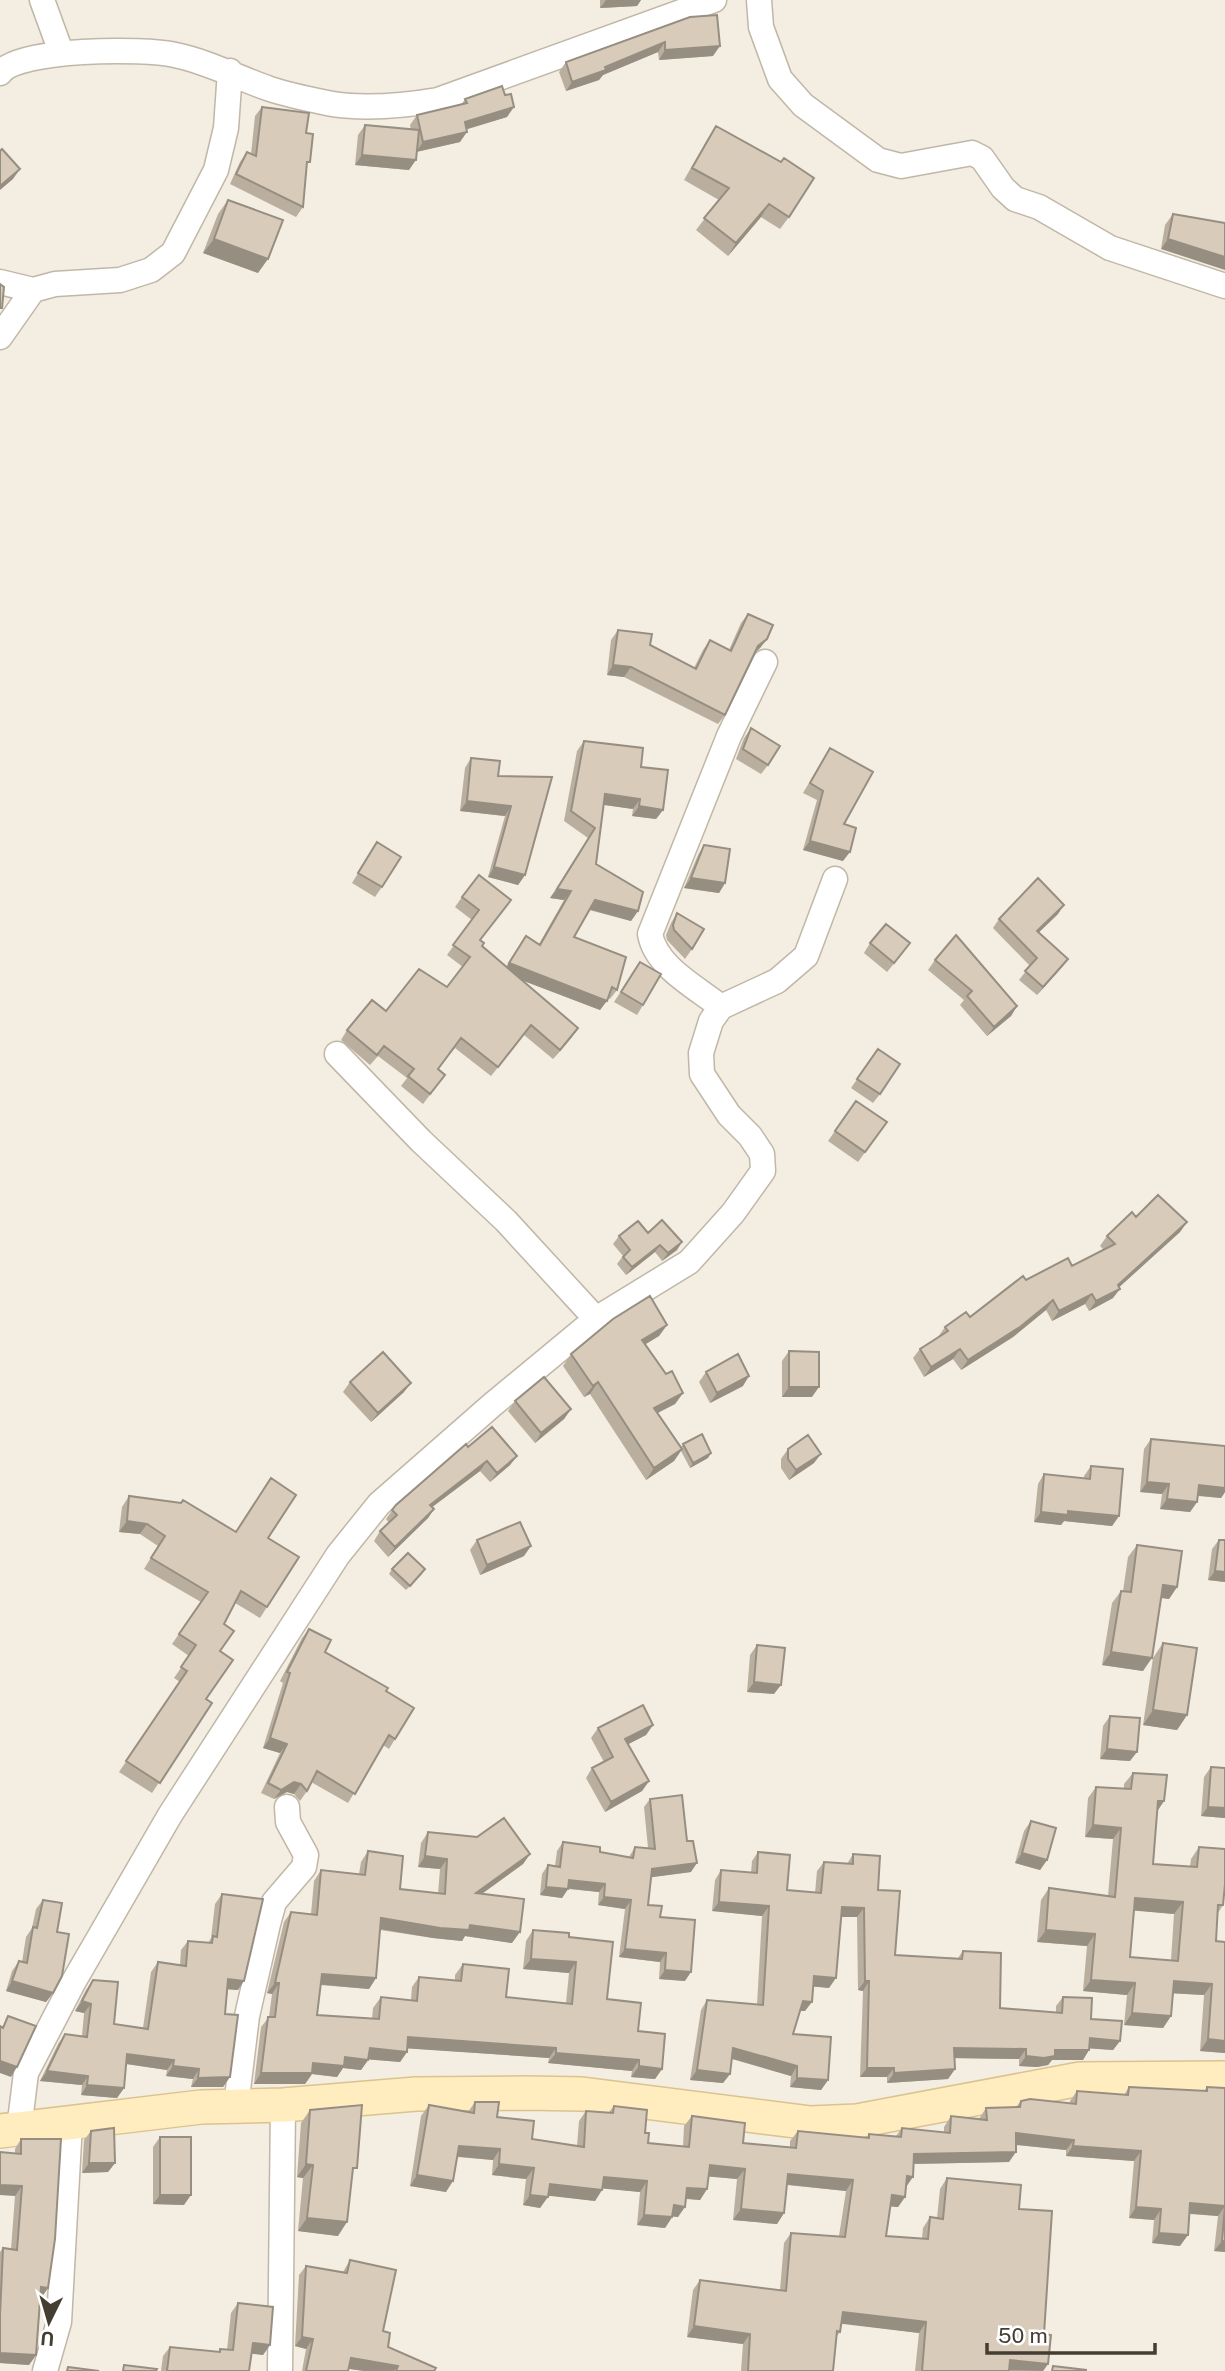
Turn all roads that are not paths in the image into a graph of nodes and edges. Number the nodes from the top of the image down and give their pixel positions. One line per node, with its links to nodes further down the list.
1 (42, 0): 4 (street)
2 (714, 0): 5 (street)
3 (759, 0): 8 (street)
4 (61, 52): 5 (street); 6 (street)
5 (230, 71): 9 (street)
6 (0, 73)
7 (0, 282): 9 (street)
8 (1225, 286)
9 (33, 290): 10 (street)
10 (0, 337)
11 (765, 662): 13 (street)
12 (835, 879): 13 (street)
13 (720, 1007): 15 (street)
14 (337, 1054): 15 (street)
15 (596, 1319): 21 (street)
16 (287, 1807): 19 (street)
17 (1225, 2078): 18 (main road)
18 (283, 2105): 19 (main road); 23 (street)
19 (236, 2106): 20 (main road)
20 (70, 2123): 21 (main road); 22 (street)
21 (10, 2130)
22 (45, 2371)
23 (280, 2371)

